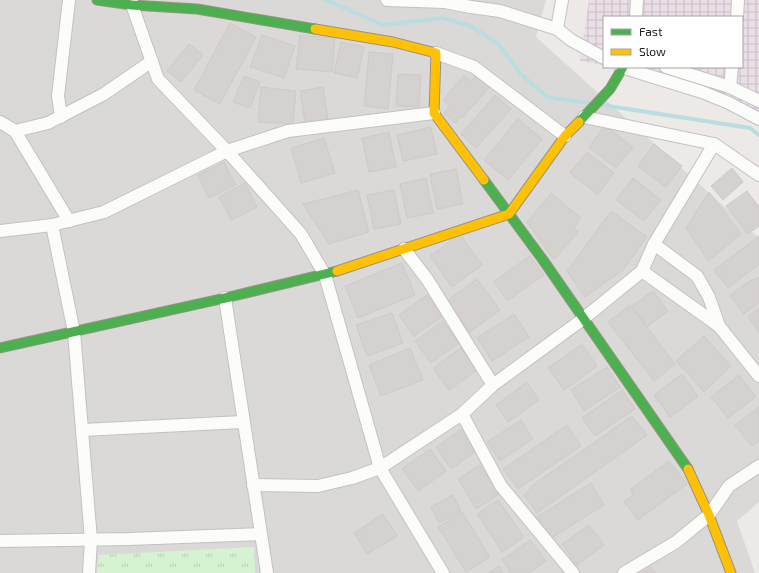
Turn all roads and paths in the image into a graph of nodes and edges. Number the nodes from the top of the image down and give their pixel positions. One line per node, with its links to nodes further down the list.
1 (69, 0): 24 (street)
2 (97, 0): 7 (street)
3 (387, 0): 10 (street)
4 (562, 0): 10 (street)
5 (637, 0): 8 (street)
6 (738, 0): 9 (street)
7 (132, 2): 13 (street); 15 (street)
8 (636, 16)
9 (737, 16)
10 (557, 29): 11 (street)
11 (590, 50): 12 (street); 14 (street)
12 (603, 52)
13 (436, 53): 22 (street); 28 (street)
14 (603, 57)
15 (152, 61): 24 (street); 30 (street)
16 (621, 68): 23 (street)
17 (625, 68): 25 (street)
18 (669, 68): 20 (street)
19 (732, 68): 20 (street)
20 (730, 86): 21 (street)
21 (759, 101)
22 (434, 112): 30 (street); 32 (street)
23 (586, 115): 28 (street); 29 (street)
24 (61, 116): 27 (street)
25 (759, 119)
26 (0, 122): 27 (street)
27 (15, 131): 33 (street)
28 (566, 136): 32 (street)
29 (714, 144): 31 (street); 36 (street)
30 (227, 151): 33 (street); 39 (street)
31 (759, 175)
32 (509, 214): 37 (street); 41 (street)
33 (69, 221): 34 (street)
34 (52, 225): 35 (street); 43 (street)
35 (0, 231)
36 (654, 244): 38 (street); 42 (street)
37 (404, 249): 39 (street); 46 (street)
38 (642, 271): 41 (street); 42 (street)
39 (325, 275): 40 (street); 51 (street)
40 (225, 298): 43 (street); 48 (street)
41 (583, 319): 46 (street); 53 (street)
42 (719, 326): 45 (street)
43 (74, 332): 44 (street); 49 (street)
44 (0, 348)
45 (759, 376)
46 (493, 385): 47 (street)
47 (462, 414): 51 (street); 60 (street)
48 (243, 422): 49 (street); 52 (street)
49 (82, 430): 55 (street)
50 (759, 466): 53 (street)
51 (380, 468): 52 (street); 59 (street)
52 (253, 485): 54 (street)
53 (709, 515): 61 (street); 62 (street)
54 (260, 534): 55 (street); 58 (street)
55 (90, 540): 56 (street); 57 (street)
56 (0, 541)
57 (89, 573)
58 (267, 573)
59 (443, 573)
60 (573, 573)
61 (624, 573)
62 (731, 573)

